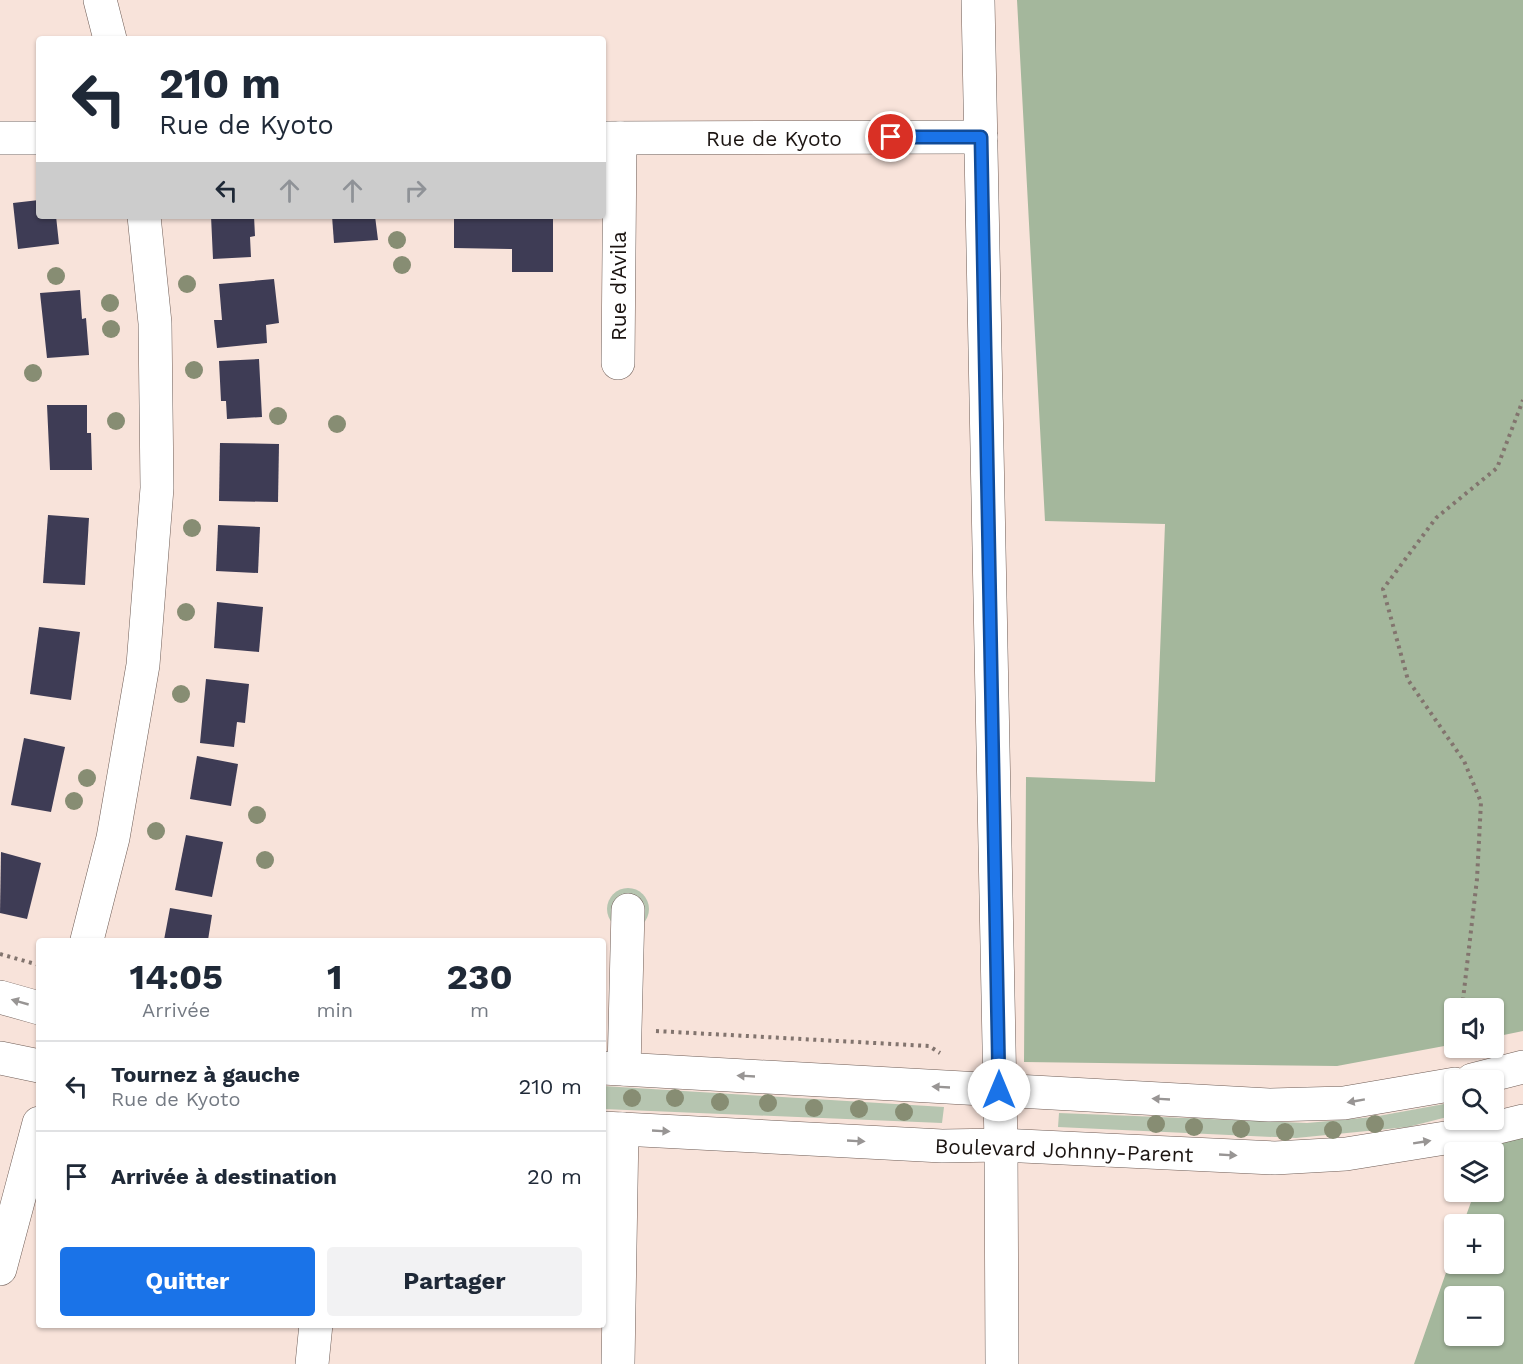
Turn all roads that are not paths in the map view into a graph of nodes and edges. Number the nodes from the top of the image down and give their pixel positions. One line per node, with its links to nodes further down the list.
1 (100, 0): 3 (street)
2 (978, 0): 4 (street)
3 (109, 36)
4 (981, 137): 7 (street, Rue de Kyoto); 20 (street)
5 (0, 138): 6 (street)
6 (36, 138)
7 (611, 138): 9 (street, Rue d'Avila)
8 (144, 219): 11 (street)
9 (618, 363)
10 (628, 910): 17 (street)
11 (88, 938)
12 (0, 997): 13 (street, one-way to 12)
13 (36, 1007)
14 (0, 1058): 15 (street)
15 (36, 1065)
16 (1523, 1066): 18 (street)
17 (614, 1069): 20 (street, one-way to 17)
18 (1504, 1071)
19 (1444, 1086): 20 (street, one-way to 20)
20 (999, 1090): 24 (street)
21 (1523, 1121): 24 (street, Boulevard Johnny-Parent, one-way to 21)
22 (613, 1128): 24 (street, Boulevard Johnny-Parent, one-way to 24); 28 (street)
23 (36, 1134): 25 (street)
24 (1001, 1145): 29 (street)
25 (0, 1269)
26 (316, 1328): 27 (street)
27 (312, 1364)
28 (618, 1364)
29 (1002, 1364)

